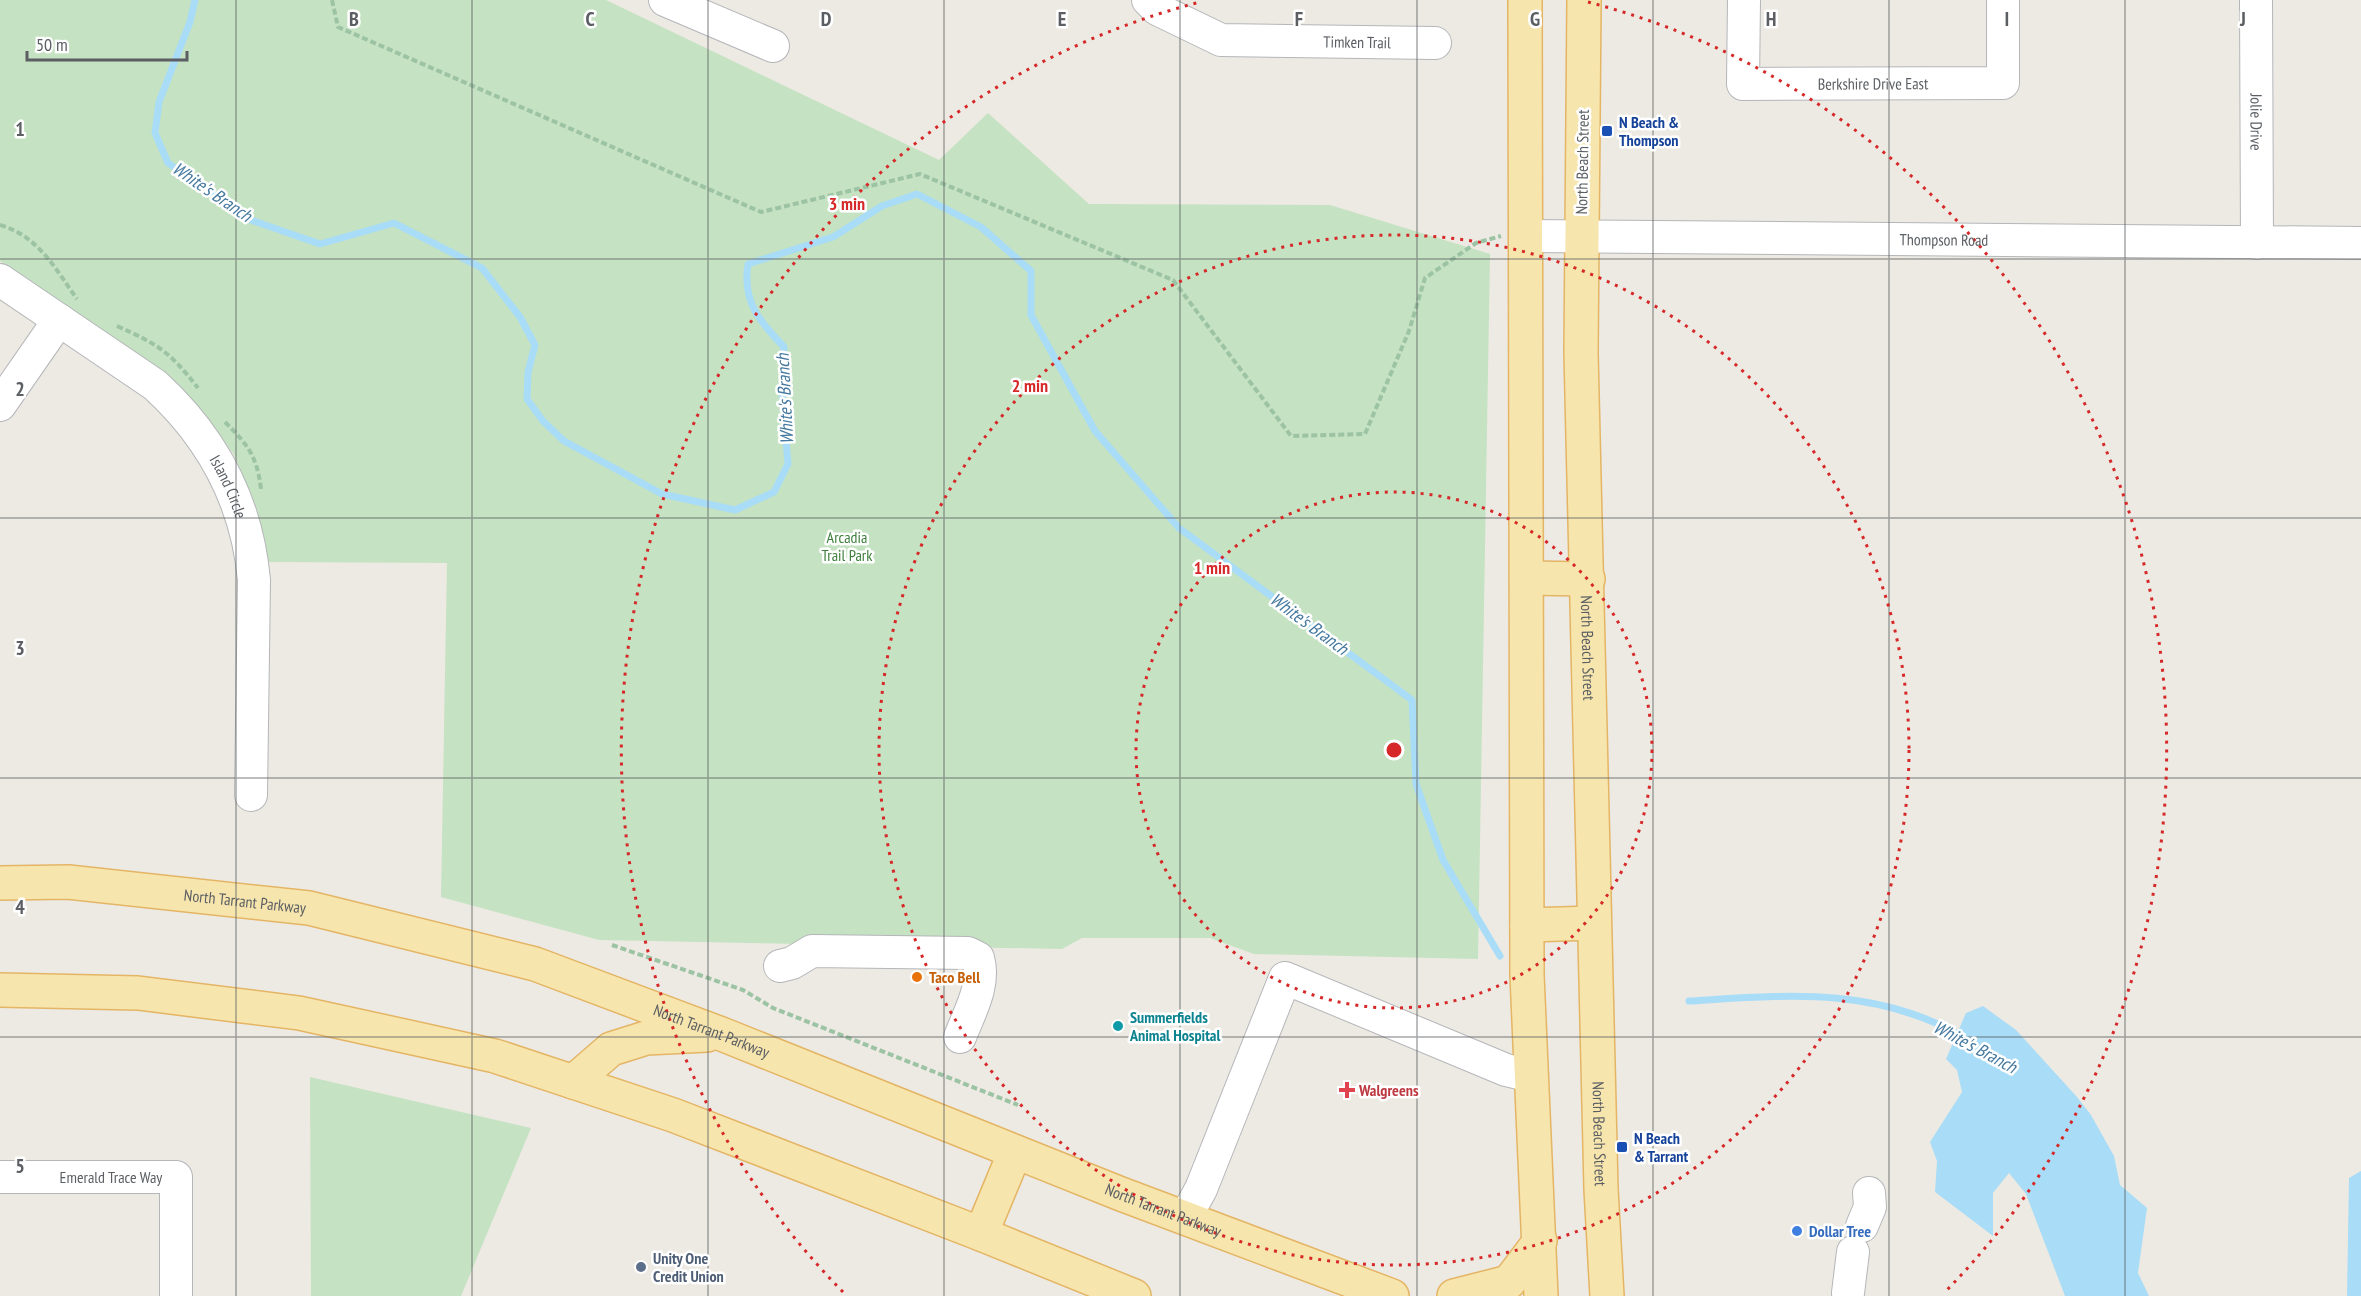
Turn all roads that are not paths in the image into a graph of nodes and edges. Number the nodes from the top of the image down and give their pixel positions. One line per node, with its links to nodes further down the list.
1 (665, 0): 9 (street)
2 (1148, 0): 8 (street, Timken Trail)
3 (1525, 0): 10 (main road)
4 (1584, 0): 11 (main road, North Beach Street)
5 (1744, 0): 6 (street, Berkshire Drive East)
6 (2003, 0)
7 (2256, 0): 12 (street, Jolie Drive)
8 (1435, 43)
9 (773, 46)
10 (1515, 236): 11 (street, Thompson Road); 17 (main road)
11 (1581, 236): 12 (street, Thompson Road); 18 (main road, North Beach Street)
12 (2257, 243): 13 (street, Thompson Road)
13 (2361, 243)
14 (0, 280): 15 (street, Island Circle)
15 (59, 320): 16 (street); 19 (street, Island Circle)
16 (0, 405)
17 (1527, 578): 18 (main road); 22 (main road)
18 (1587, 579): 21 (main road, North Beach Street)
19 (251, 795)
20 (0, 883): 25 (main road, North Tarrant Parkway)
21 (1594, 923): 22 (main road); 41 (main road, North Beach Street)
22 (1527, 925): 27 (main road)
23 (780, 966): 26 (street)
24 (0, 990): 28 (main road)
25 (724, 1035): 28 (main road); 29 (main road, North Tarrant Parkway)
26 (960, 1037)
27 (1531, 1076): 32 (street); 34 (main road)
28 (573, 1082): 33 (main road)
29 (1015, 1152): 32 (main road, North Tarrant Parkway); 33 (main road)
30 (0, 1177): 36 (street, Emerald Trace Way)
31 (1869, 1193): 35 (street)
32 (1185, 1218): 38 (main road, North Tarrant Parkway)
33 (981, 1234): 37 (main road)
34 (1540, 1241): 39 (main road); 40 (main road)
35 (1848, 1293)
36 (176, 1296)
37 (1134, 1296)
38 (1392, 1296)
39 (1454, 1296)
40 (1541, 1296)
41 (1607, 1296)

